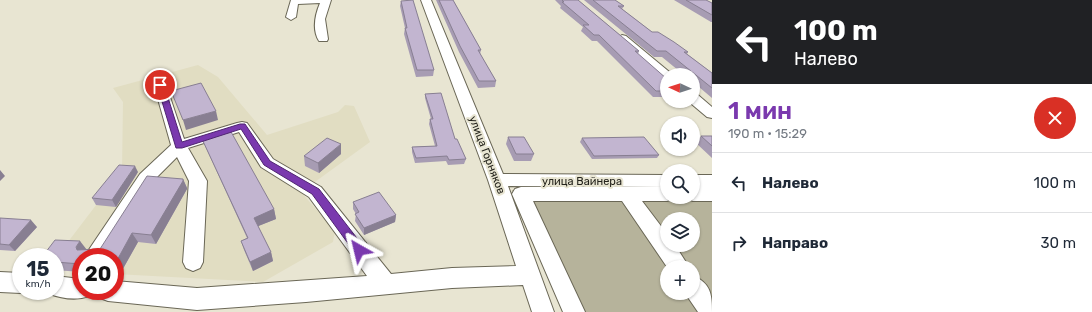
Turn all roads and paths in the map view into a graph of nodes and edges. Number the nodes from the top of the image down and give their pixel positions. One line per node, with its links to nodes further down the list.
1 (323, 0): 4 (street)
2 (326, 0): 6 (street)
3 (426, 0): 12 (street, улица Горняков)
4 (291, 17)
5 (613, 30): 7 (street)
6 (323, 39)
7 (660, 70)
8 (160, 85): 11 (street)
9 (700, 104): 10 (street)
10 (712, 114)
11 (179, 146): 20 (street); 22 (street); 26 (street)
12 (498, 180): 13 (street, улица Вайнера); 23 (street, улица Горняков)
13 (660, 181)
14 (700, 181): 15 (street)
15 (712, 181)
16 (660, 194): 19 (street)
17 (700, 194): 18 (street)
18 (712, 194)
19 (628, 195): 21 (street); 30 (street)
20 (100, 248)
21 (674, 260)
22 (193, 262)
23 (529, 275): 26 (street); 29 (street, улица Горняков)
24 (0, 282): 25 (street)
25 (12, 283)
26 (386, 284): 27 (street)
27 (124, 292)
28 (700, 296): 31 (street)
29 (543, 312)
30 (574, 312)
31 (712, 312)

